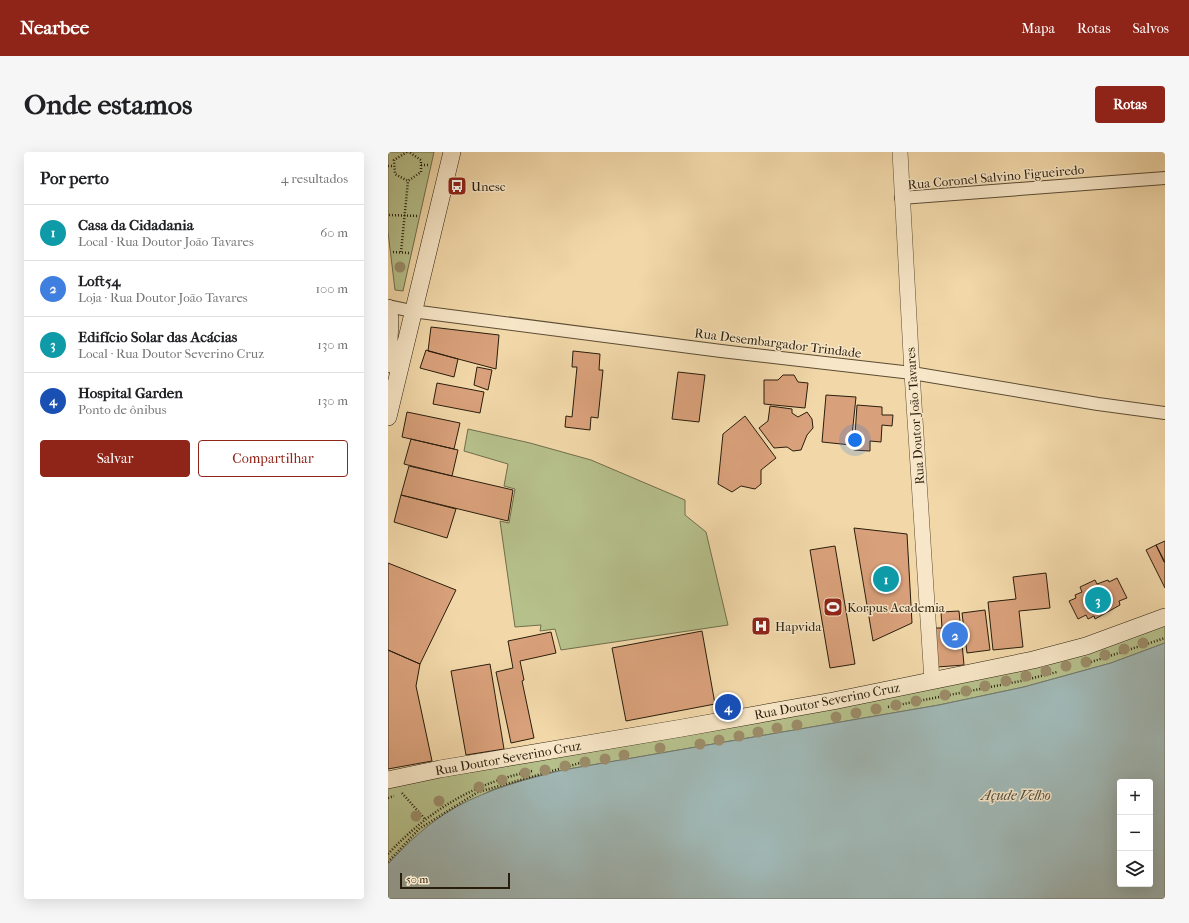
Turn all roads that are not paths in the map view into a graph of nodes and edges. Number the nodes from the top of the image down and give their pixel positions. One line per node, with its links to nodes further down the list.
1 (452, 152): 6 (main road)
2 (900, 152): 4 (street, Rua Doutor João Tavares)
3 (1165, 178): 4 (street, Rua Coronel Salvino Figueiredo)
4 (901, 198): 8 (street, Rua Doutor João Tavares)
5 (388, 307): 6 (street, Rua Desembargador Trindade); 7 (main road)
6 (412, 311): 8 (street, Rua Desembargador Trindade); 10 (main road)
7 (388, 364)
8 (912, 373): 9 (street, Rua Desembargador Trindade); 12 (street, Rua Doutor João Tavares)
9 (1165, 413)
10 (388, 417)
11 (1165, 617): 12 (main road, Rua Doutor Severino Cruz)
12 (932, 681): 13 (main road, Rua Doutor Severino Cruz)
13 (391, 779)

